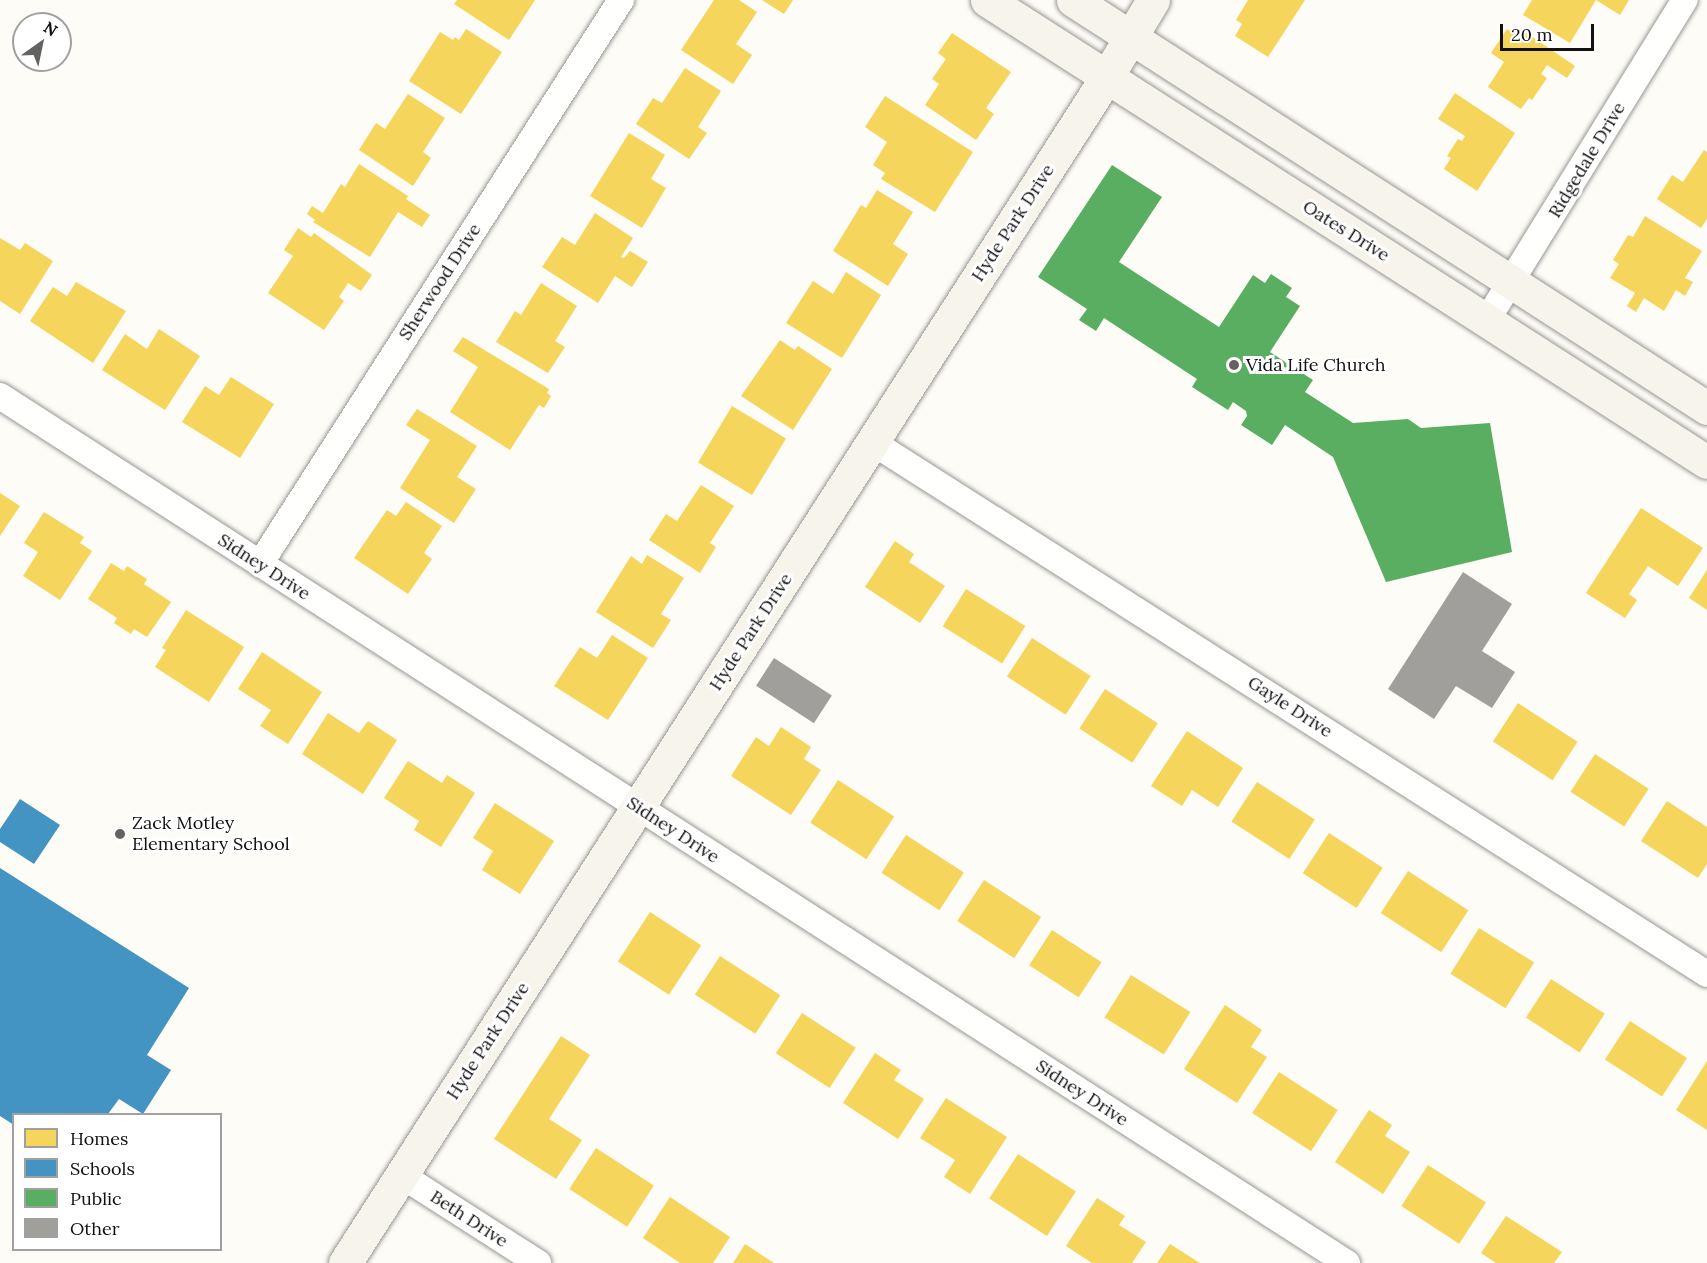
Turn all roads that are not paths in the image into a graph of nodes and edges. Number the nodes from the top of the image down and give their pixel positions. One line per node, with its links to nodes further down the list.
1 (621, 0): 14 (street, Sherwood Drive)
2 (987, 0): 7 (main road, Oates Drive)
3 (1073, 0): 6 (main road)
4 (1153, 0): 6 (main road, Hyde Park Drive)
5 (1685, 0): 8 (street, Ridgedale Drive)
6 (1130, 37): 7 (main road, Hyde Park Drive); 8 (main road)
7 (1106, 78): 9 (main road, Oates Drive); 12 (main road, Hyde Park Drive)
8 (1512, 282): 9 (street, Ridgedale Drive); 11 (main road)
9 (1487, 320): 13 (main road, Oates Drive)
10 (0, 396): 14 (street, Sidney Drive)
11 (1707, 408)
12 (872, 442): 15 (main road, Hyde Park Drive); 16 (street, Gayle Drive)
13 (1707, 462)
14 (260, 564): 15 (street, Sidney Drive)
15 (638, 808): 17 (main road, Hyde Park Drive); 20 (street, Sidney Drive)
16 (1707, 974)
17 (401, 1175): 18 (main road, Hyde Park Drive); 19 (street, Beth Drive)
18 (345, 1263)
19 (537, 1263)
20 (1347, 1263)

